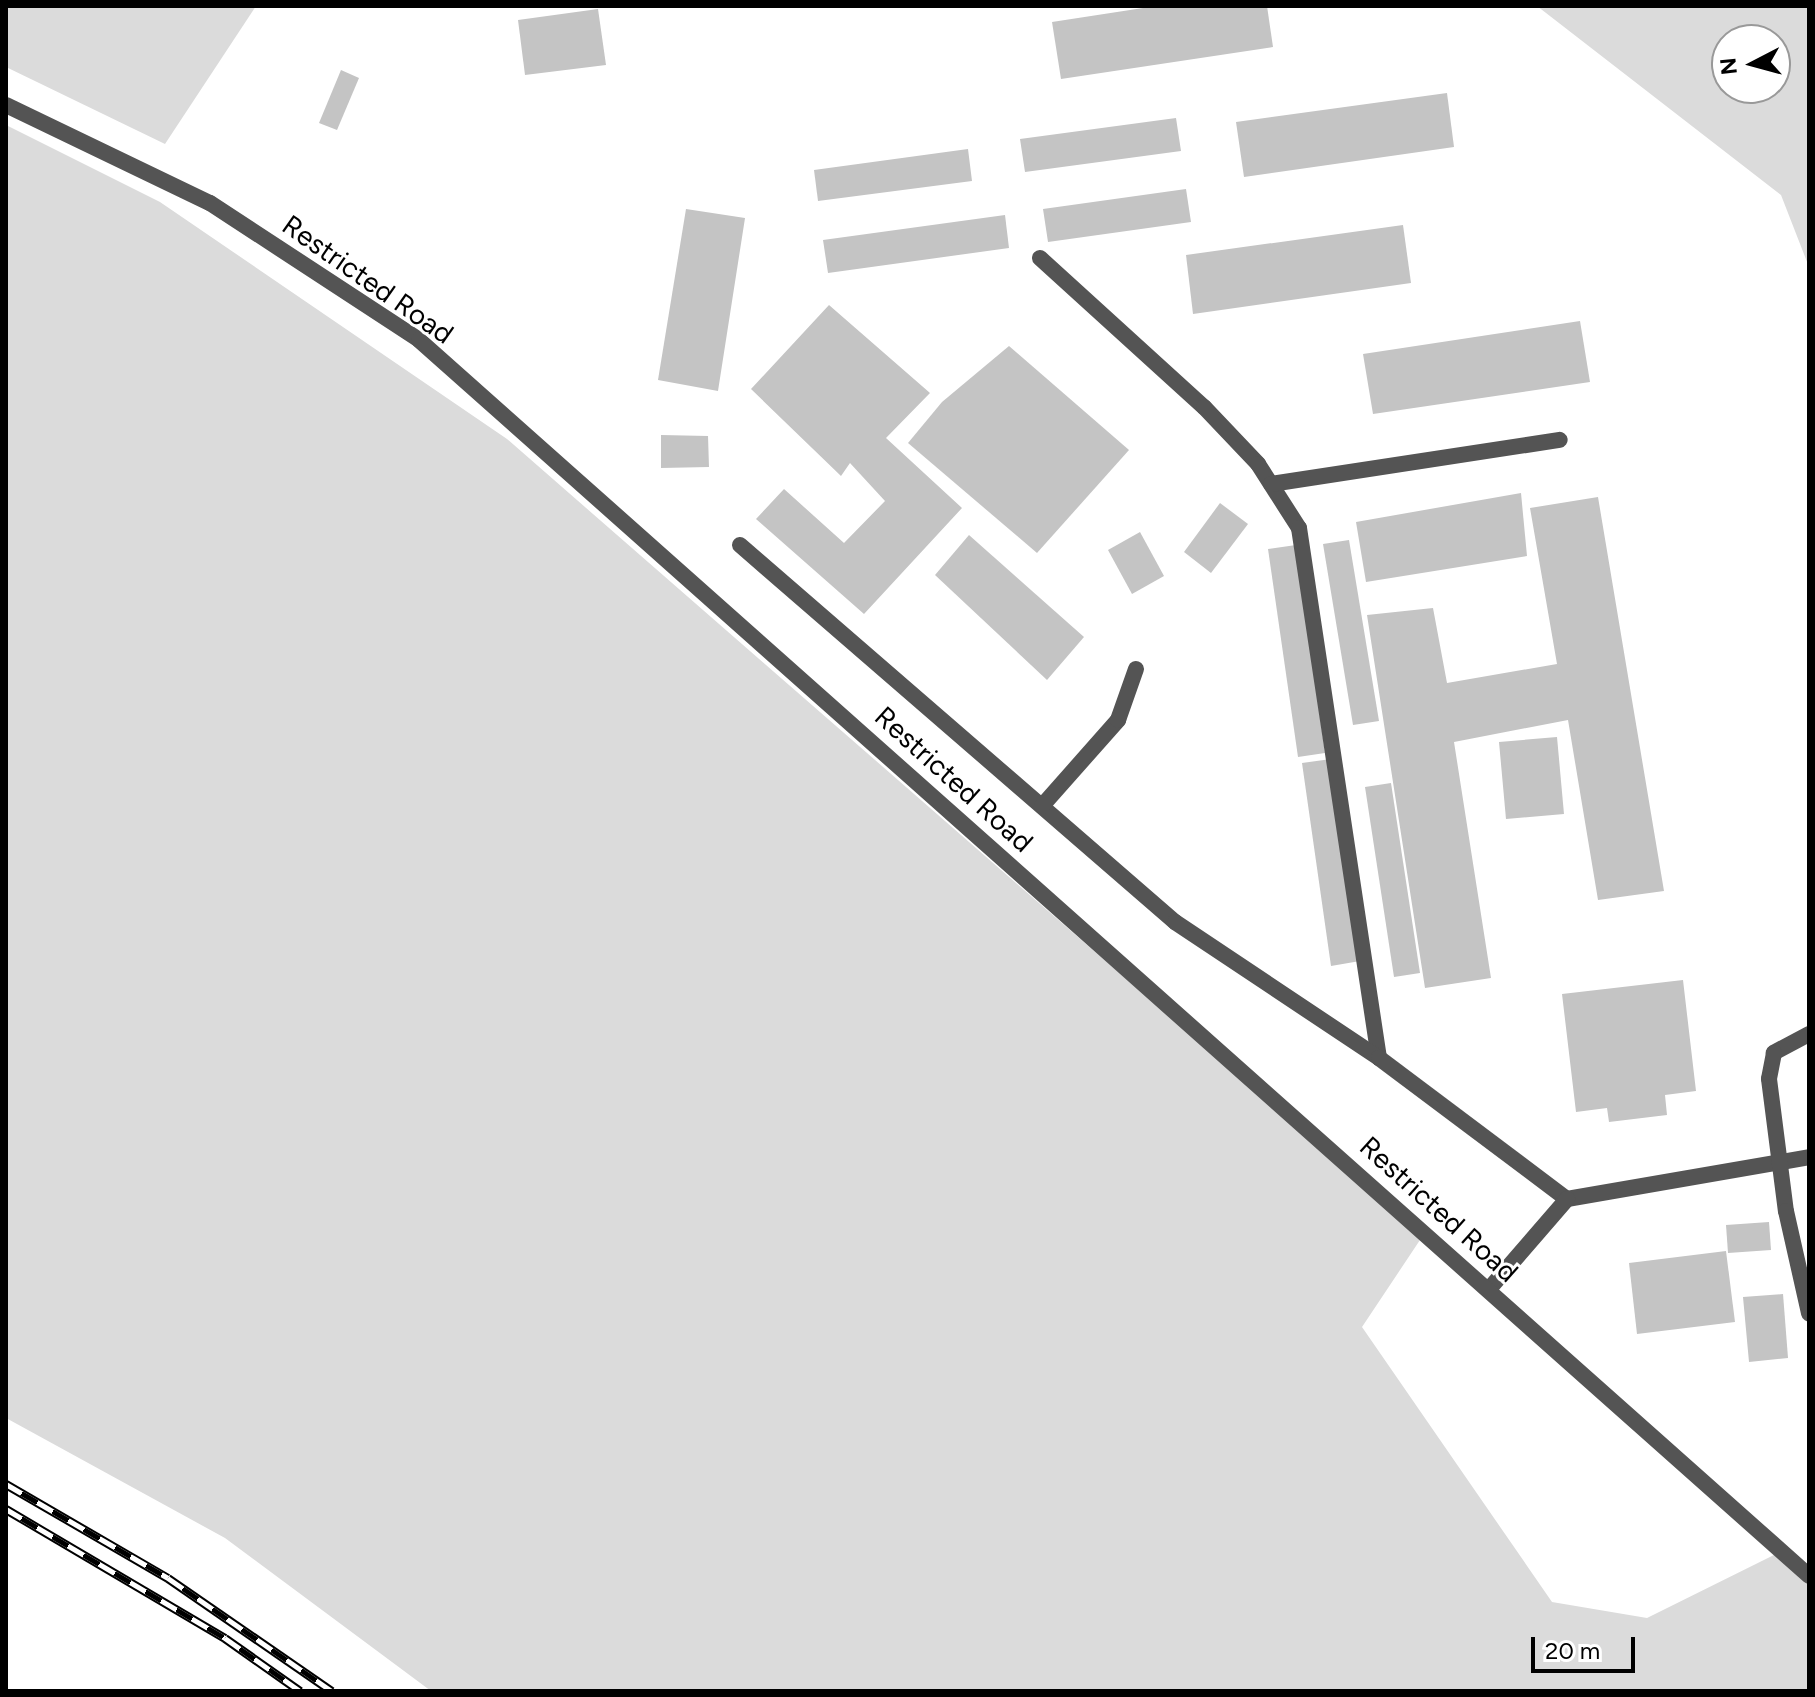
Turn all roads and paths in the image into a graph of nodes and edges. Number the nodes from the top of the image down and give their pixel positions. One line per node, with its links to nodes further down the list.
1 (6, 105): 13 (street, Restricted Road)
2 (1040, 258): 4 (street)
3 (1560, 440): 4 (street)
4 (1271, 484): 9 (street)
5 (740, 545): 7 (street)
6 (1136, 669): 7 (street)
7 (1042, 806): 9 (street)
8 (1809, 1034): 11 (street)
9 (1379, 1058): 12 (street)
10 (1809, 1157): 11 (street)
11 (1780, 1162): 12 (street); 14 (street)
12 (1567, 1199): 13 (street)
13 (1490, 1288): 15 (street, Restricted Road)
14 (1809, 1313)
15 (1809, 1576)

